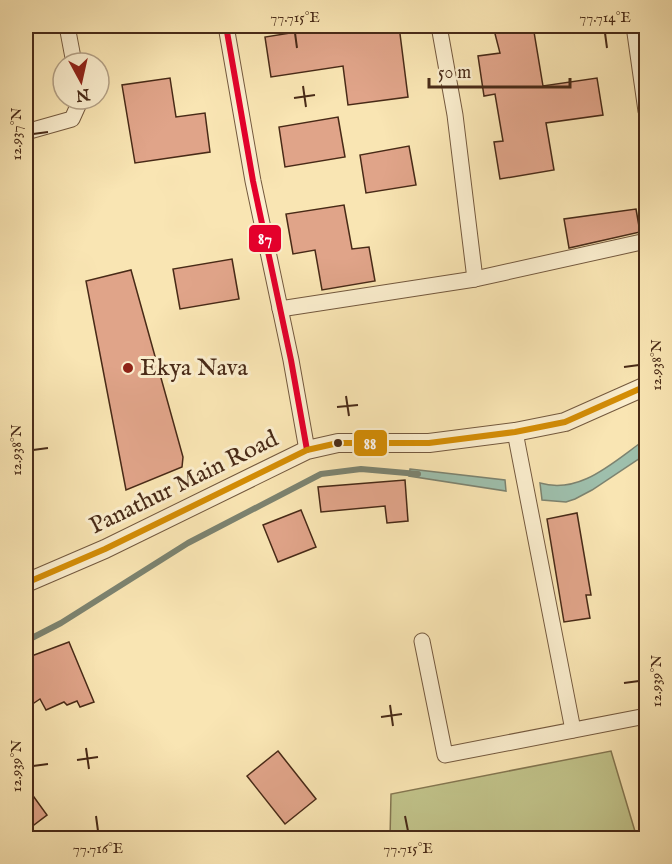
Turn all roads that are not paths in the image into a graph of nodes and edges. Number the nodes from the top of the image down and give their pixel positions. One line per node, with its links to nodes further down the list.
1 (67, 26): 5 (street)
2 (226, 26): 11 (street)
3 (439, 26): 10 (street)
4 (634, 26): 7 (street)
5 (72, 51)
6 (76, 111): 8 (street)
7 (646, 111)
8 (26, 132)
9 (646, 241): 10 (street)
10 (475, 279): 11 (street)
11 (280, 309): 14 (street)
12 (646, 386): 13 (street, Panathur Main Road)
13 (515, 432): 14 (street, Panathur Main Road); 18 (street)
14 (307, 450): 15 (street, Panathur Main Road)
15 (26, 583)
16 (422, 641): 18 (street)
17 (646, 716): 18 (street)
18 (573, 730)

